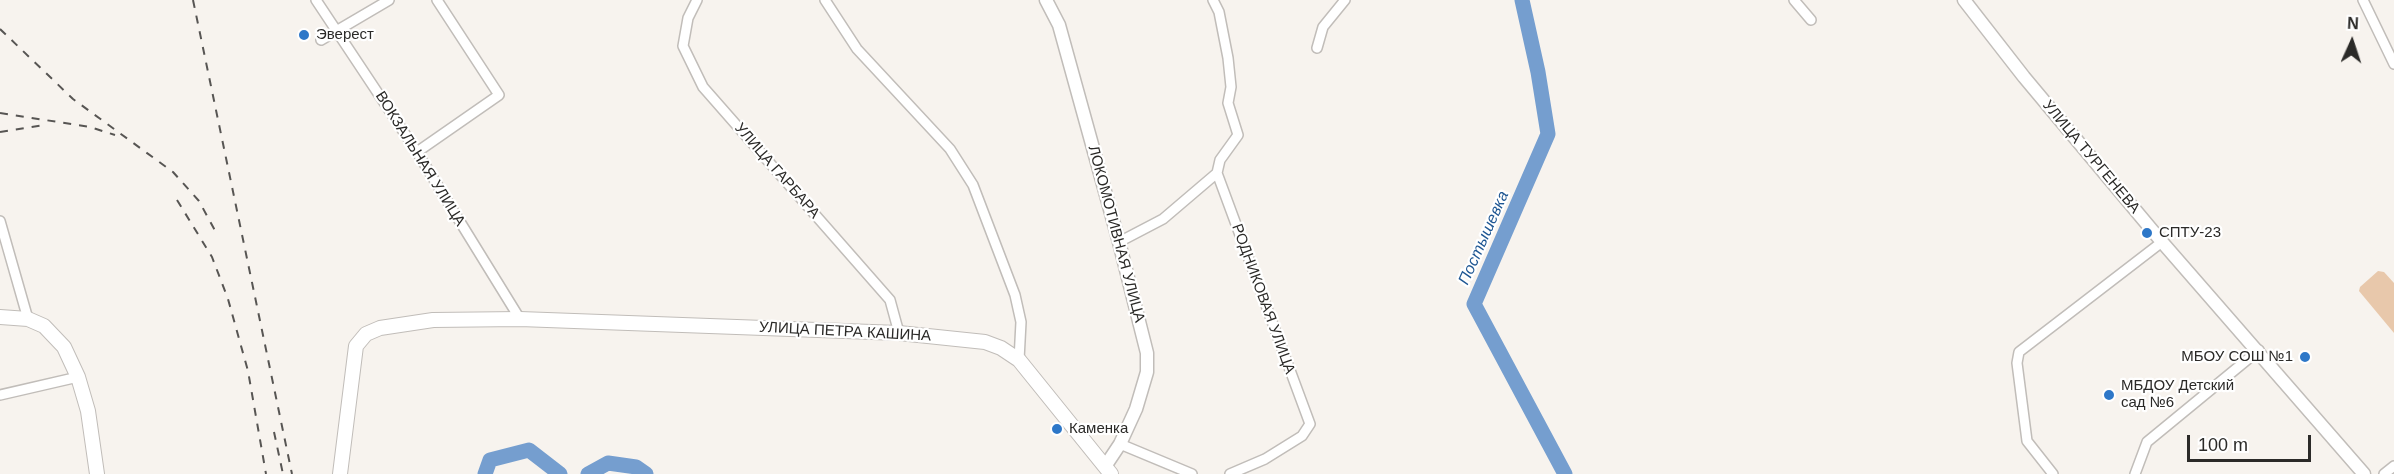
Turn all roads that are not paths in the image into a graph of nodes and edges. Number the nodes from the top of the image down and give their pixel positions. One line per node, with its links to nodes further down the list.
1 (316, 0): 13 (street, ВОКЗАЛЬНАЯ УЛИЦА)
2 (389, 0): 13 (street)
3 (437, 0): 17 (street)
4 (697, 0): 25 (street, УЛИЦА ГАРБАРА)
5 (825, 0): 27 (street)
6 (1046, 0): 20 (street, ЛОКОМОТИВНАЯ УЛИЦА)
7 (1214, 0): 18 (street)
8 (1345, 0): 15 (street)
9 (1794, 0): 12 (street)
10 (1964, 0): 21 (street, УЛИЦА ТУРГЕНЕВА)
11 (2363, 0): 16 (street)
12 (1811, 20)
13 (339, 32): 14 (street); 17 (street, ВОКЗАЛЬНАЯ УЛИЦА)
14 (321, 40)
15 (1317, 48)
16 (2394, 64)
17 (417, 152): 24 (street, ВОКЗАЛЬНАЯ УЛИЦА)
18 (1217, 173): 20 (street); 36 (street, РОДНИКОВАЯ УЛИЦА)
19 (0, 220): 23 (street)
20 (1119, 242): 30 (street, ЛОКОМОТИВНАЯ УЛИЦА)
21 (2162, 242): 26 (street, УЛИЦА ТУРГЕНЕВА); 37 (street)
22 (0, 317): 23 (main road)
23 (28, 319): 28 (main road)
24 (520, 319): 25 (main road, УЛИЦА ПЕТРА КАШИНА); 34 (main road, УЛИЦА ПЕТРА КАШИНА)
25 (899, 333): 27 (main road, УЛИЦА ПЕТРА КАШИНА)
26 (2259, 350): 38 (street); 39 (street, УЛИЦА ТУРГЕНЕВА)
27 (1019, 360): 32 (main road, УЛИЦА ПЕТРА КАШИНА)
28 (78, 377): 29 (street); 33 (main road)
29 (0, 396)
30 (1120, 444): 32 (street, ЛОКОМОТИВНАЯ УЛИЦА); 35 (street)
31 (2394, 465): 40 (street)
32 (1109, 470)
33 (97, 474)
34 (340, 474)
35 (1192, 474)
36 (1230, 474)
37 (2053, 474)
38 (2135, 474)
39 (2364, 474)
40 (2384, 474)

